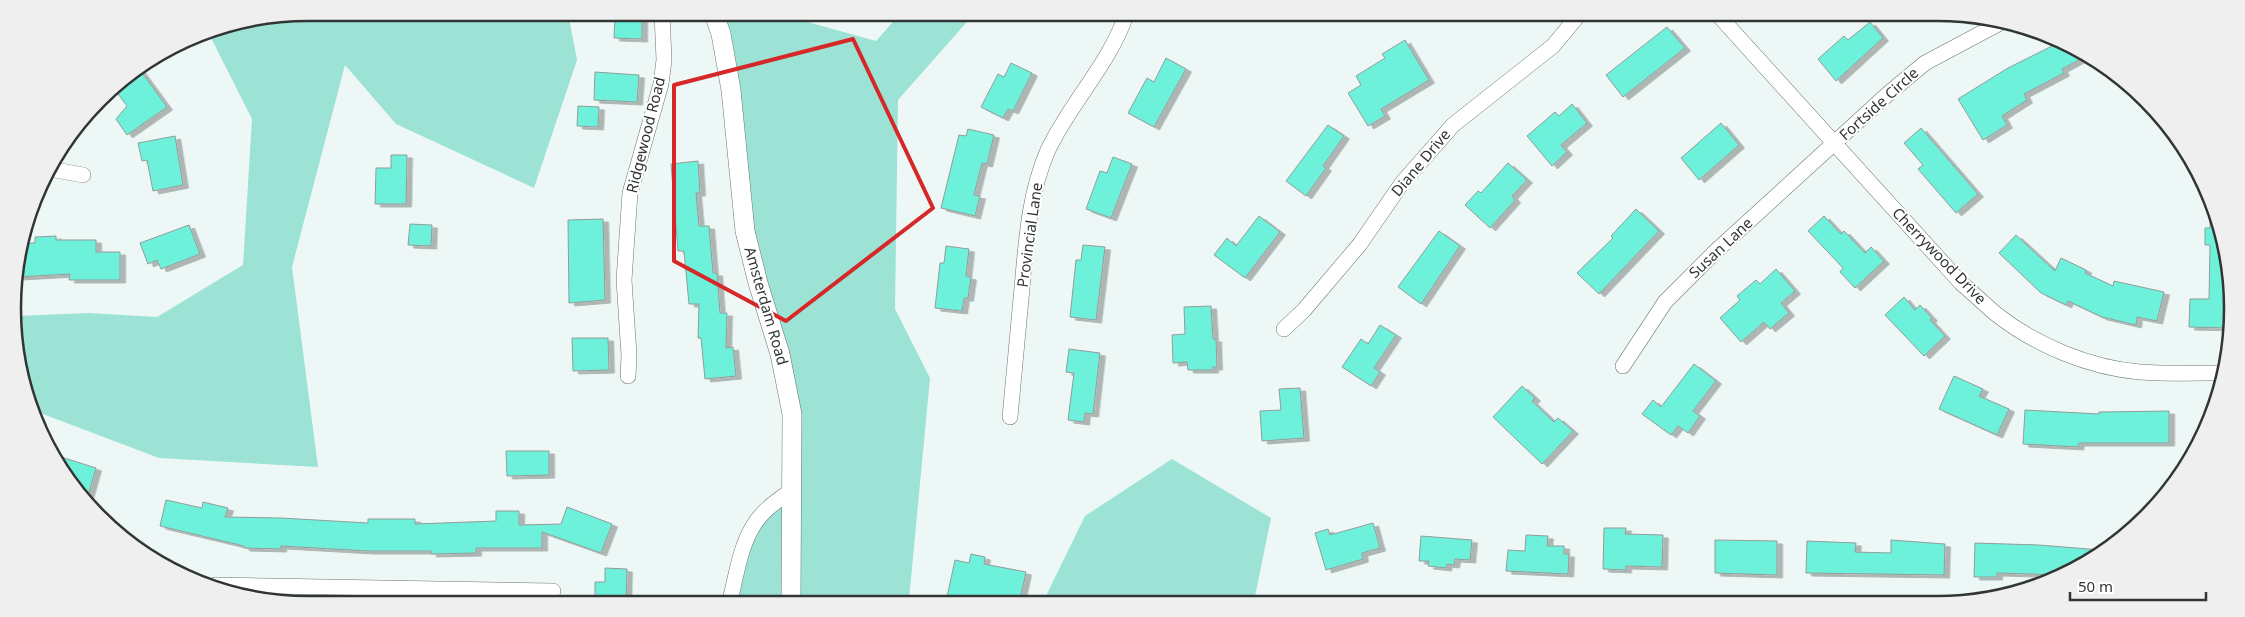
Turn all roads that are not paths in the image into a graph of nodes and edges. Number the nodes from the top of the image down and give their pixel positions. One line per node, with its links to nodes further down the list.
1 (662, 21): 13 (street, Ridgewood Road)
2 (716, 21): 15 (street, Amsterdam Road)
3 (1123, 21): 14 (street, Provincial Lane)
4 (1574, 21): 10 (street, Diane Drive)
5 (1724, 21): 7 (street, Cherrywood Drive)
6 (1993, 27): 7 (street, Fortside Circle)
7 (1835, 144): 11 (street, Susan Lane); 12 (street, Cherrywood Drive)
8 (57, 170): 9 (street)
9 (83, 175)
10 (1284, 330)
11 (1622, 366)
12 (2216, 373)
13 (628, 376)
14 (1010, 417)
15 (792, 490): 18 (street); 19 (street, Amsterdam Road)
16 (231, 585): 17 (street)
17 (553, 591)
18 (731, 596)
19 (791, 596)

